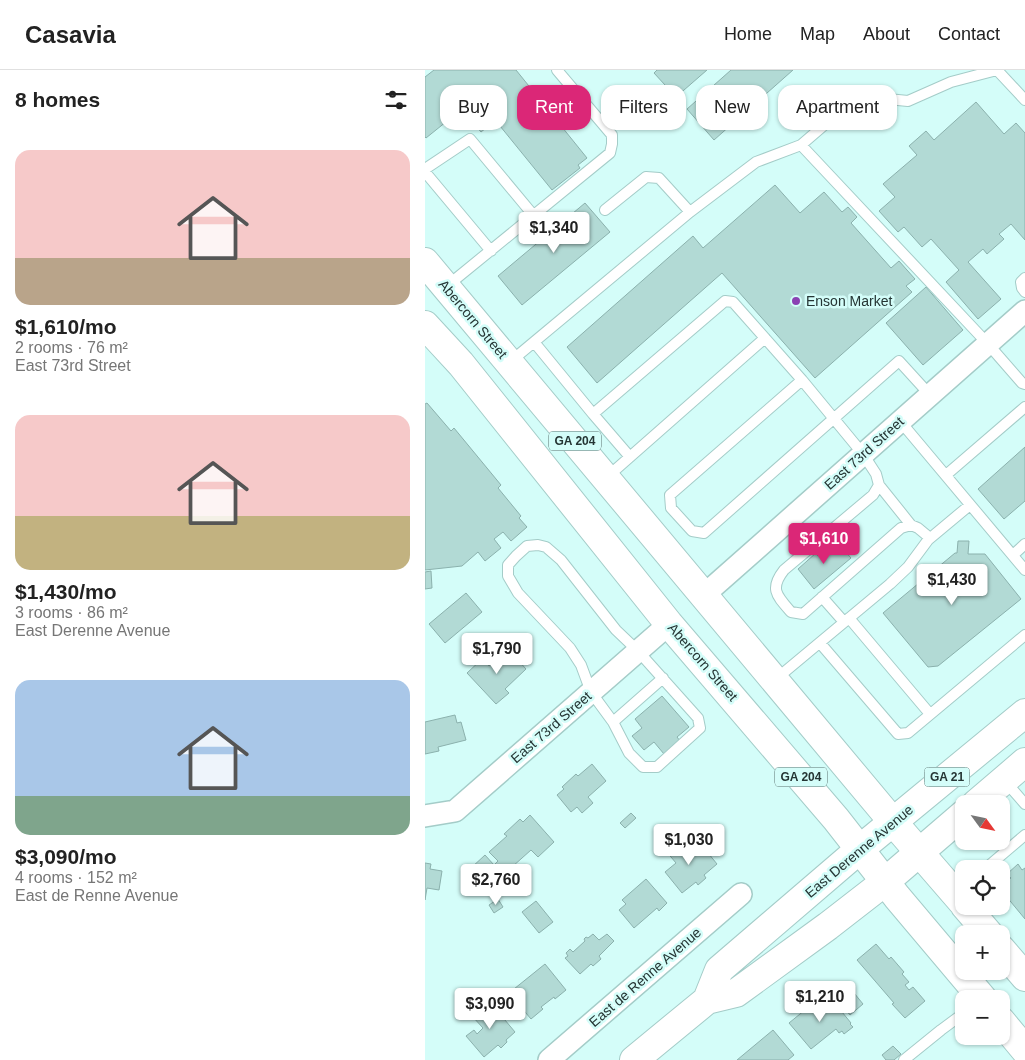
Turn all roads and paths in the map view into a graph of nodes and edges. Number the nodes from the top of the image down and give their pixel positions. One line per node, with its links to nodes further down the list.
1 (557, 70): 8 (lane)
2 (997, 70): 3 (lane); 4 (lane)
3 (1025, 100)
4 (801, 145): 7 (lane); 18 (lane)
5 (425, 171): 8 (lane); 9 (lane)
6 (605, 210): 7 (lane)
7 (690, 212): 17 (lane)
8 (534, 216): 9 (lane)
9 (491, 250): 12 (lane)
10 (425, 262): 12 (main road, Abercorn Street / GA 204)
11 (1025, 278): 13 (lane)
12 (446, 287): 19 (main road, Abercorn Street / GA 204)
13 (1025, 292)
14 (1025, 311): 18 (street, East 73rd Street)
15 (765, 338): 21 (lane); 25 (lane); 29 (lane)
16 (434, 339): 20 (main road, Abercorn Street / GA 204)
17 (534, 342): 19 (lane); 25 (lane)
18 (988, 344): 22 (lane); 23 (street, East 73rd Street)
19 (509, 363): 20 (main road); 31 (main road, Abercorn Street / GA 204)
20 (461, 364): 42 (main road, Abercorn Street / GA 204)
21 (803, 380): 26 (lane); 26 (lane)
22 (1025, 384)
23 (930, 395): 26 (lane); 27 (street, East 73rd Street)
24 (1025, 407): 30 (lane)
25 (593, 414): 29 (lane)
26 (834, 418): 28 (lane)
27 (900, 421): 28 (street, East 73rd Street); 30 (lane)
28 (863, 454): 32 (lane); 39 (street, East 73rd Street)
29 (630, 457): 31 (lane)
30 (946, 475): 33 (lane)
31 (606, 478): 39 (main road, Abercorn Street / GA 204)
32 (879, 485): 34 (lane); 40 (lane)
33 (971, 505): 35 (lane); 37 (lane)
34 (911, 525): 35 (lane); 40 (lane)
35 (930, 538): 41 (lane)
36 (1025, 544): 37 (lane)
37 (1013, 555): 38 (lane)
38 (1025, 570)
39 (704, 595): 47 (main road, Abercorn Street / GA 204)
40 (822, 597): 41 (lane)
41 (847, 620): 44 (lane); 50 (lane)
42 (669, 624): 45 (street, East 73rd Street); 60 (main road, Abercorn Street / GA 204)
43 (1025, 635): 50 (lane)
44 (820, 643): 47 (lane); 50 (lane)
45 (638, 651): 46 (lane); 48 (street, East 73rd Street); 48 (lane)
46 (663, 678): 51 (lane); 51 (lane)
47 (775, 680): 57 (main road, Abercorn Street / GA 204)
48 (591, 692): 51 (lane); 56 (street, East 73rd Street)
49 (1025, 713): 57 (main road, East Derenne Avenue / GA 21)
50 (930, 714)
51 (613, 722)
52 (1025, 762): 53 (main road, GA 21)
53 (1004, 780): 54 (main road, GA 21); 55 (lane)
54 (986, 795)
55 (1025, 804)
56 (425, 816)
57 (893, 822): 60 (main road, East Derenne Avenue / GA 21); 61 (main road, Abercorn Street / GA 204)
58 (955, 822): 61 (main road, East Derenne Avenue)
59 (1025, 835): 62 (lane)
60 (860, 849): 63 (main road, Abercorn Street / GA 204); 71 (main road, East Derenne Avenue)
61 (920, 853): 63 (main road, East Derenne Avenue); 64 (main road, Abercorn Street)
62 (996, 860)
63 (886, 881): 70 (main road, Abercorn Street); 71 (main road, East Derenne Avenue)
64 (955, 893)
65 (741, 894): 75 (street, East de Renne Avenue)
66 (973, 915): 67 (main road, Abercorn Street)
67 (982, 925)
68 (1010, 960): 69 (main road)
69 (1025, 977)
70 (976, 990)
71 (707, 1000): 76 (main road, East Derenne Avenue)
72 (955, 1020): 77 (lane)
73 (1010, 1032): 74 (main road)
74 (1025, 1050)
75 (549, 1060)
76 (635, 1060)
77 (904, 1060)

